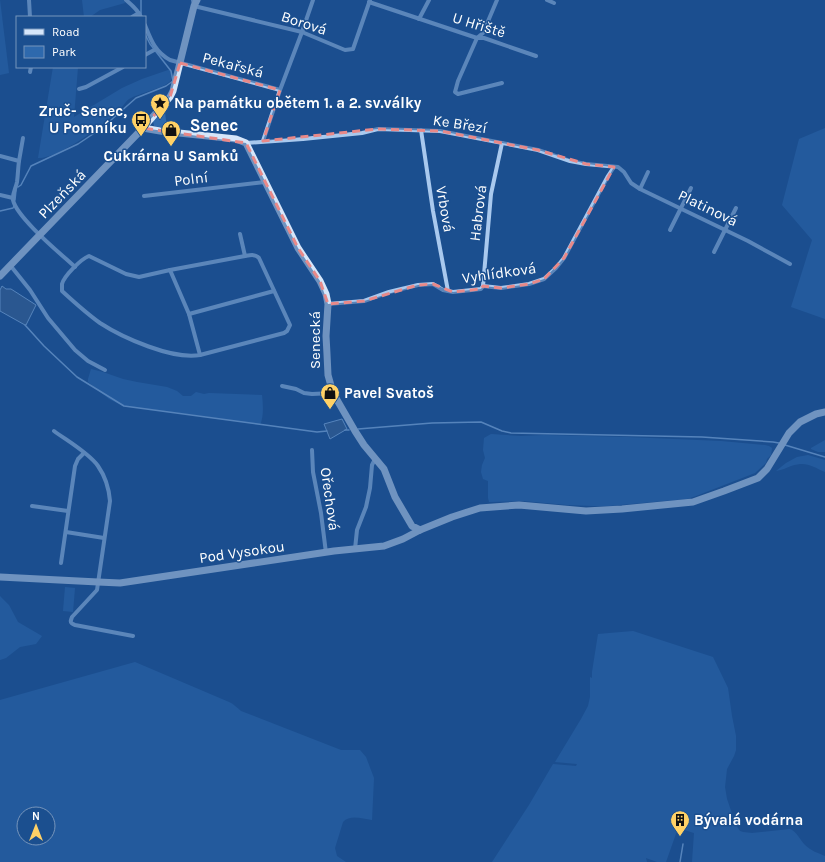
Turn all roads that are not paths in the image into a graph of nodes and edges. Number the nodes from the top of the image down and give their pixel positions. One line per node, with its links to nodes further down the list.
1 (29, 0): 11 (street)
2 (126, 0): 10 (street)
3 (312, 0): 14 (street)
4 (429, 0): 12 (street)
5 (497, 0): 15 (street)
6 (547, 0): 9 (street)
7 (369, 1): 12 (street, U Hřiště); 14 (street, Borová)
8 (194, 2): 14 (street, Borová); 19 (street, Plzeňská)
9 (554, 3)
10 (140, 15)
11 (30, 16)
12 (419, 19): 15 (street, U Hřiště)
13 (146, 28): 16 (street)
14 (302, 32): 25 (street)
15 (478, 38): 18 (street, U Hřiště); 23 (street)
16 (156, 49): 17 (street); 19 (street, Pekařská)
17 (146, 54)
18 (536, 56)
19 (180, 63): 25 (street, Pekařská); 26 (street, Plzeňská)
20 (31, 68): 22 (street)
21 (121, 68): 24 (street)
22 (30, 72)
23 (502, 83)
24 (79, 89)
25 (280, 90): 29 (street)
26 (143, 128): 30 (street); 48 (street, Plzeňská)
27 (421, 130): 29 (street, Ke Březí); 31 (street, Ke Březí); 58 (street, Vrbová)
28 (23, 138): 33 (street)
29 (263, 141): 30 (street, Ke Březí)
30 (246, 143): 37 (street, Senecká)
31 (502, 143): 34 (street, Ke Březí); 56 (street, Habrová)
32 (0, 156): 33 (street)
33 (19, 161): 42 (street)
34 (614, 167): 35 (street, Ke Březí); 56 (street, Vyhlídková)
35 (621, 168): 39 (street, Platinová)
36 (648, 172): 39 (street)
37 (265, 182): 41 (street, Polní); 59 (street, Senecká)
38 (691, 188): 44 (street)
39 (640, 189): 44 (street, Platinová)
40 (0, 195): 42 (street)
41 (144, 196)
42 (13, 198): 48 (street)
43 (736, 208): 46 (street)
44 (681, 209): 45 (street); 46 (street, Platinová)
45 (670, 230)
46 (725, 230): 49 (street); 51 (street, Platinová)
47 (240, 234): 50 (street)
48 (40, 235): 52 (street, Plzeňská); 53 (street)
49 (714, 252)
50 (245, 256): 54 (street); 57 (street)
51 (790, 264)
52 (10, 265): 55 (street, Plzeňská); 62 (street)
53 (75, 267): 54 (street); 61 (street)
54 (170, 270): 60 (street)
55 (0, 276)
56 (483, 286): 58 (street, Vyhlídková)
57 (274, 291): 60 (street); 61 (street)
58 (448, 291): 59 (street, Vyhlídková)
59 (328, 304): 64 (street, Senecká)
60 (189, 314): 61 (street)
61 (200, 355)
62 (105, 370)
63 (282, 386): 64 (street)
64 (333, 393): 69 (street, Senecká)
65 (825, 412): 72 (street, Pod Vysokou)
66 (54, 432): 68 (street)
67 (312, 450): 76 (street, Ořechová)
68 (84, 453): 71 (street); 74 (street)
69 (375, 460): 72 (street, Senecká); 75 (street)
70 (32, 506): 71 (street)
71 (68, 511): 73 (street)
72 (420, 530): 75 (street, Pod Vysokou)
73 (66, 532): 74 (street); 77 (street)
74 (104, 538): 79 (street)
75 (355, 549): 76 (street, Pod Vysokou)
76 (326, 553): 79 (street, Pod Vysokou)
77 (61, 563)
78 (0, 577): 79 (street, Pod Vysokou)
79 (98, 582): 80 (street)
80 (133, 636)

